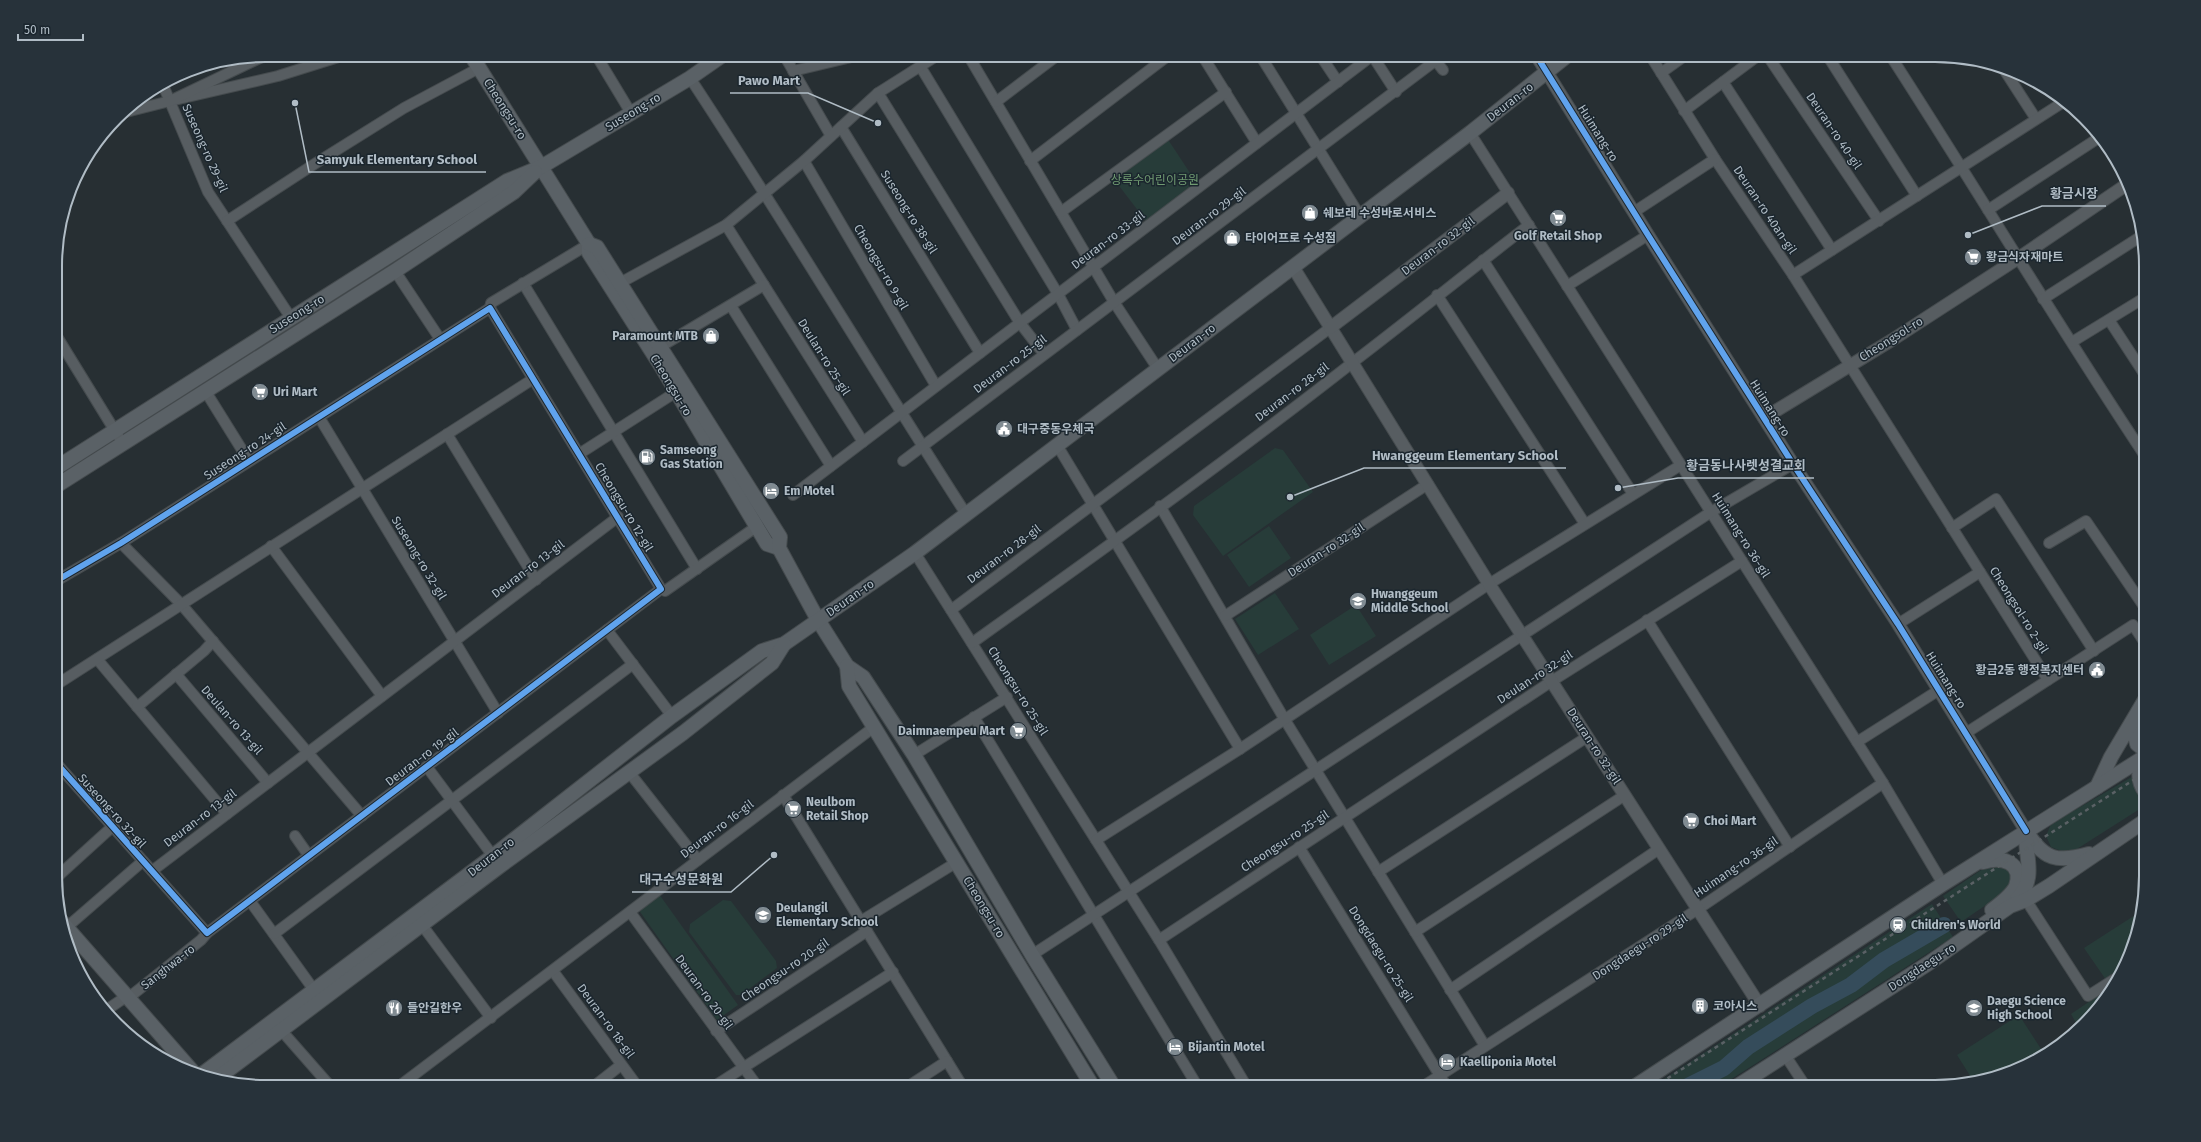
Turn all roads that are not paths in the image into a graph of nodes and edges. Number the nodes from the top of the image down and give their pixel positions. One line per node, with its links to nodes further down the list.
1 (251, 62): 41 (street)
2 (313, 62): 41 (street)
3 (475, 62): 28 (main road, Cheongsu-ro)
4 (600, 62): 46 (street)
5 (713, 62): 34 (main road, Suseong-ro)
6 (788, 62): 30 (street)
7 (831, 62): 30 (street)
8 (926, 62): 27 (street)
9 (972, 62): 42 (street)
10 (1049, 62): 42 (street)
11 (1159, 62): 57 (street)
12 (1207, 62): 38 (street)
13 (1264, 62): 47 (street)
14 (1325, 62): 35 (street)
15 (1364, 62): 35 (street, Deuran-ro 33-gil)
16 (1377, 62): 39 (street)
17 (1431, 62): 39 (street)
18 (1439, 62): 29 (street)
19 (1541, 62): 31 (street, Huimang-ro)
20 (1560, 62): 31 (main road, Deuran-ro)
21 (1654, 62): 32 (street)
22 (1676, 62): 32 (street)
23 (1750, 62): 36 (street)
24 (1772, 62): 69 (street, Deuran-ro 40-gil)
25 (1831, 62): 63 (street)
26 (1894, 62): 59 (street)
27 (920, 66): 40 (street); 86 (street)
28 (479, 68): 58 (main road, Cheongsu-ro); 68 (street)
29 (1443, 70)
30 (793, 71): 51 (street)
31 (1548, 72): 50 (main road, Deuran-ro); 66 (street, Huimang-ro)
32 (1661, 73): 45 (street)
33 (2008, 75): 48 (street)
34 (690, 78): 46 (main road, Suseong-ro); 61 (street)
35 (1338, 82): 47 (street, Deuran-ro 33-gil)
36 (1723, 82): 45 (street); 75 (street)
37 (165, 89): 41 (street, Suseong-ro 29-gil)
38 (1226, 92): 53 (street); 65 (street)
39 (1396, 92): 54 (street)
40 (878, 93): 49 (street); 95 (street)
41 (170, 101): 44 (street); 68 (street, Suseong-ro 29-gil)
42 (996, 102): 57 (street)
43 (2059, 104): 48 (street)
44 (135, 110)
45 (1684, 111): 55 (street, Deuran-ro 40an-gil)
46 (631, 113): 58 (main road, Suseong-ro)
47 (1296, 113): 53 (street, Deuran-ro 33-gil); 54 (street)
48 (2036, 118): 59 (street)
49 (841, 127): 51 (street); 102 (street, Suseong-ro 38-gil)
50 (1470, 133): 62 (street); 67 (main road, Deuran-ro)
51 (831, 136): 56 (street)
52 (2095, 140): 64 (street)
53 (1257, 143): 78 (street, Deuran-ro 33-gil)
54 (1319, 150): 67 (street); 90 (street, Deuran-ro 29-gil)
55 (1715, 159): 66 (street); 81 (street, Deuran-ro 40an-gil)
56 (804, 161): 61 (street); 109 (street, Cheongsu-ro 9-gil)
57 (1030, 161): 65 (street)
58 (542, 167): 74 (main road, Cheongsu-ro); 80 (main road, Suseong-ro); 93 (main road, Suseong-ro)
59 (1962, 167): 63 (street); 64 (street)
60 (2123, 187): 76 (street, Cheongsol-ro)
61 (765, 193): 70 (street); 112 (street)
62 (1508, 193): 71 (street); 96 (street, Deuran-ro 32-gil)
63 (1917, 196): 69 (street)
64 (1988, 210): 76 (street)
65 (1061, 212): 78 (street)
66 (1634, 212): 72 (street, Huimang-ro)
67 (1360, 216): 79 (main road, Deuran-ro)
68 (227, 221): 93 (street, Suseong-ro 29-gil)
69 (1879, 221): 75 (street)
70 (726, 225): 83 (street); 84 (street)
71 (1529, 226): 77 (street, Deuran-ro 28-gil); 85 (street)
72 (1648, 235): 85 (street); 114 (street, Huimang-ro)
73 (2137, 239): 88 (street)
74 (589, 244): 82 (street); 83 (main road, Cheongsu-ro); 111 (main road, Cheongsu-ro)
75 (1832, 250): 81 (street)
76 (2017, 259): 88 (street); 105 (street, Cheongsol-ro)
77 (1482, 260): 87 (street, Deuran-ro 28-gil); 133 (street)
78 (1093, 267): 86 (street, Deuran-ro 33-gil); 90 (street)
79 (1292, 267): 96 (street, Deuran-ro 32-gil); 107 (main road, Deuran-ro)
80 (395, 271): 98 (street); 110 (main road, Suseong-ro)
81 (1793, 275): 105 (street, Deuran-ro 40an-gil)
82 (523, 283): 92 (street); 116 (street)
83 (620, 284): 101 (main road, Cheongsu-ro)
84 (764, 285): 91 (street); 118 (street, Deulan-ro 25-gil)
85 (1567, 286): 127 (street, Huimang-ro 36-gil)
86 (1058, 294): 95 (street, Deuran-ro 33-gil); 97 (street)
87 (1437, 295): 104 (street, Deuran-ro 28-gil); 140 (street)
88 (2043, 299): 99 (street)
89 (2139, 301): 94 (street)
90 (1114, 302): 97 (street, Deuran-ro 25-gil); 107 (street)
91 (731, 306): 101 (street); 129 (street)
92 (490, 308): 98 (street); 108 (street)
93 (291, 318): 115 (main road, Suseong-ro)
94 (2109, 320): 99 (street); 106 (street)
95 (1020, 323): 102 (street, Deuran-ro 33-gil); 103 (street)
96 (1330, 328): 104 (street, Deuran-ro 32-gil); 135 (street, Deuran-ro 28-gil)
97 (1077, 330): 103 (street, Deuran-ro 25-gil)
98 (440, 339): 113 (street, Suseong-ro 24-gil)
99 (2072, 342): 122 (street)
100 (62, 345): 115 (street)
101 (660, 347): 147 (main road, Cheongsu-ro)
102 (980, 353): 109 (street, Deuran-ro 33-gil)
103 (1044, 354): 121 (street, Deuran-ro 25-gil)
104 (1352, 364): 131 (street, Deuran-ro 32-gil); 136 (street, Deuran-ro 28-gil)
105 (1850, 364): 114 (street, Cheongsol-ro); 142 (street, Cheongsol-ro 2-gil)
106 (2139, 366)
107 (1158, 369): 120 (main road, Deuran-ro)
108 (533, 379): 117 (street); 123 (street, Cheongsu-ro 12-gil)
109 (936, 386): 112 (street, Deuran-ro 33-gil)
110 (206, 392): 119 (main road, Suseong-ro); 124 (street)
111 (676, 392): 116 (street); 141 (main road, Cheongsu-ro)
112 (901, 413): 118 (street); 121 (street)
113 (318, 417): 124 (street, Suseong-ro 24-gil); 132 (street)
114 (1764, 418): 128 (street, Huimang-ro)
115 (114, 430): 119 (street); 126 (main road, Suseong-ro)
116 (613, 432): 123 (street); 150 (street)
117 (447, 434): 132 (street); 153 (street)
118 (863, 442): 129 (street)
119 (123, 444): 130 (main road, Suseong-ro)
120 (1057, 445): 135 (street); 138 (main road, Deuran-ro)
121 (921, 446): 125 (street, Deuran-ro 25-gil); 138 (street)
122 (2139, 447)
123 (579, 454): 139 (street, Cheongsu-ro 12-gil)
124 (249, 461): 144 (street, Suseong-ro 24-gil)
125 (903, 461)
126 (62, 464)
127 (1681, 464): 133 (street); 137 (street, Huimang-ro 36-gil)
128 (1793, 464): 137 (street); 162 (street, Huimang-ro)
129 (831, 466): 134 (street)
130 (62, 482)
131 (1428, 484): 154 (street, Deuran-ro 32-gil); 159 (street, Deuran-ro 32-gil)
132 (361, 489): 146 (street); 167 (street, Suseong-ro 32-gil)
133 (1633, 494): 140 (street)
134 (793, 495)
135 (1092, 505): 143 (street); 158 (street, Deuran-ro 28-gil)
136 (1160, 506): 143 (street, Deuran-ro 28-gil); 159 (street)
137 (1711, 512): 149 (street, Huimang-ro 36-gil); 165 (street)
138 (966, 514): 148 (main road, Deuran-ro)
139 (618, 517): 153 (street, Deuran-ro 13-gil); 155 (street, Cheongsu-ro 12-gil)
140 (1585, 524): 154 (street)
141 (756, 527): 147 (main road, Cheongsu-ro); 150 (street)
142 (1952, 528): 151 (street, Cheongsol-ro 2-gil); 170 (street)
143 (1114, 542): 168 (street, Cheongsu-ro 25-gil); 193 (street)
144 (121, 543): 152 (street, Suseong-ro 24-gil); 157 (street)
145 (2049, 543): 156 (street)
146 (271, 546): 157 (street); 179 (street)
147 (779, 548): 160 (main road, Cheongsu-ro)
148 (915, 553): 158 (street); 160 (main road, Deuran-ro)
149 (1742, 560): 161 (street, Deulan-ro 32-gil); 191 (street, Huimang-ro 36-gil)
150 (697, 569): 155 (street)
151 (1980, 572): 162 (street); 176 (street, Cheongsol-ro 2-gil)
152 (62, 575)
153 (536, 580): 167 (street, Deuran-ro 13-gil)
154 (1490, 584): 165 (street, Deuran-ro 32-gil); 186 (street)
155 (661, 590): 163 (street)
156 (2139, 599)
157 (181, 604): 166 (street); 171 (street)
158 (952, 610): 168 (street)
159 (1225, 616): 186 (street)
160 (818, 620): 169 (main road, Deuran-ro); 173 (main road, Cheongsu-ro)
161 (1647, 620): 177 (street, Deulan-ro 32-gil); 218 (street, Huimang-ro 36-gil)
162 (1898, 624): 178 (street, Huimang-ro)
163 (607, 630): 172 (street); 183 (street, Deuran-ro 19-gil)
164 (2139, 634): 170 (street)
165 (1522, 635): 177 (street, Deuran-ro 32-gil); 199 (street)
166 (213, 641): 174 (street); 194 (street)
167 (454, 642): 179 (street, Deuran-ro 13-gil); 183 (street)
168 (972, 643): 180 (street, Cheongsu-ro 25-gil)
169 (784, 644): 184 (main road, Deuran-ro); 201 (main road, Deuran-ro)
170 (2094, 651): 176 (street)
171 (97, 658): 175 (street); 181 (street)
172 (633, 664): 184 (street); 208 (street)
173 (847, 666): 188 (main road, Cheongsu-ro); 195 (main road, Cheongsu-ro)
174 (176, 674): 181 (street); 203 (street, Deulan-ro 13-gil)
175 (62, 680)
176 (2048, 680): 189 (street)
177 (1552, 681): 190 (street, Deuran-ro 32-gil); 211 (street, Deulan-ro 32-gil)
178 (1939, 690): 189 (street, Huimang-ro); 191 (street, Huimang-ro)
179 (382, 696): 194 (street, Deuran-ro 13-gil)
180 (1006, 697): 185 (street); 216 (street, Cheongsu-ro 25-gil)
181 (137, 707): 209 (street)
182 (2139, 710): 187 (main road)
183 (498, 713): 197 (street, Deuran-ro 19-gil)
184 (672, 716): 222 (main road, Deuran-ro)
185 (974, 717): 195 (street); 237 (street)
186 (1285, 720): 193 (street); 199 (street)
187 (2132, 723): 192 (main road); 205 (main road)
188 (874, 727): 206 (street); 225 (main road, Cheongsu-ro)
189 (1966, 733): 214 (street, Huimang-ro)
190 (1588, 737): 207 (street, Deuran-ro 32-gil); 229 (street)
191 (1857, 742): 204 (street, Huimang-ro 36-gil)
192 (2139, 746)
193 (1240, 750): 216 (street)
194 (308, 752): 203 (street, Deuran-ro 13-gil); 210 (street)
195 (914, 755): 248 (main road, Cheongsu-ro)
196 (2139, 761): 205 (main road)
197 (427, 767): 208 (street); 210 (street, Deuran-ro 19-gil)
198 (2139, 768): 202 (main road)
199 (1315, 769): 211 (street); 231 (street)
200 (62, 771): 213 (street, Suseong-ro 32-gil)
201 (629, 772): 223 (street); 240 (main road, Deuran-ro)
202 (2139, 778)
203 (268, 783): 209 (street, Deuran-ro 13-gil)
204 (1883, 783): 218 (street, Huimang-ro 36-gil); 230 (street)
205 (2096, 788): 214 (main road)
206 (783, 795): 223 (street, Deuran-ro 16-gil); 239 (street)
207 (1625, 795): 219 (street, Deuran-ro 32-gil); 243 (street)
208 (452, 801): 222 (street); 245 (street)
209 (227, 814): 228 (street, Deuran-ro 13-gil)
210 (362, 816): 221 (street, Deuran-ro 19-gil)
211 (1345, 817): 217 (street, Cheongsu-ro 25-gil); 229 (street)
212 (2139, 825): 220 (main road, Dongdaegu-ro)
213 (112, 827): 224 (street, Suseong-ro 32-gil); 227 (street)
214 (2026, 832): 220 (main road); 226 (main road); 234 (main road)
215 (295, 836): 221 (street)
216 (1096, 840): 231 (street, Cheongsu-ro 25-gil)
217 (1299, 847): 247 (street, Cheongsu-ro 25-gil); 268 (street, Dongdaegu-ro 25-gil)
218 (1790, 847): 235 (street, Huimang-ro 36-gil)
219 (1659, 849): 235 (street, Deuran-ro 32-gil); 253 (street)
220 (2098, 851): 232 (main road, Dongdaegu-ro)
221 (309, 856): 233 (street, Deuran-ro 19-gil)
222 (493, 856): 252 (main road, Deuran-ro)
223 (698, 860): 236 (street, Deuran-ro 16-gil)
224 (142, 861): 228 (street, Suseong-ro 32-gil); 238 (street, Sanghwa-ro)
225 (957, 862): 239 (street); 277 (main road, Cheongsu-ro)
226 (1970, 868): 230 (main road); 246 (main road)
227 (62, 872)
228 (152, 872): 244 (street)
229 (1378, 872): 243 (street)
230 (1943, 884): 255 (main road)
231 (1129, 892): 237 (street); 247 (street, Cheongsu-ro 25-gil)
232 (2026, 900): 234 (main road, Dongdaegu-ro); 251 (street)
233 (250, 901): 244 (street); 245 (street)
234 (2012, 906): 246 (main road, Dongdaegu-ro)
235 (1698, 909): 255 (street, Dongdaegu-ro 29-gil); 260 (street, Dongdaegu-ro 29-gil)
236 (630, 912): 249 (street, Deuran-ro 16-gil); 259 (street, Deuran-ro 20-gil)
237 (1094, 914): 248 (street); 279 (street)
238 (67, 921)
239 (861, 921): 242 (street)
240 (422, 925): 257 (street); 258 (main road, Deuran-ro)
241 (69, 930): 254 (main road, Sanghwa-ro)
242 (867, 931): 250 (street); 259 (street, Cheongsu-ro 20-gil)
243 (1415, 932): 253 (street)
244 (207, 933): 254 (street, Sanghwa-ro)
245 (274, 934): 252 (street)
246 (1971, 934): 261 (main road, Dongdaegu-ro)
247 (1159, 940): 280 (street, Cheongsu-ro 25-gil)
248 (1032, 955): 278 (main road, Cheongsu-ro)
249 (553, 971): 257 (street, Deuran-ro 16-gil); 264 (street, Deuran-ro 18-gil)
250 (893, 972): 262 (street); 265 (street)
251 (2110, 982)
252 (314, 990): 266 (main road, Deuran-ro)
253 (1450, 990): 260 (street)
254 (127, 996): 256 (street, Sanghwa-ro); 263 (main road, Sanghwa-ro)
255 (1760, 1006): 283 (main road)
256 (110, 1007)
257 (491, 1018): 270 (street, Deuran-ro 16-gil)
258 (281, 1030): 267 (main road, Deuran-ro); 269 (street)
259 (716, 1031): 265 (street, Deuran-ro 20-gil)
260 (1485, 1046): 268 (street, Dongdaegu-ro 29-gil)
261 (1785, 1055): 284 (main road, Dongdaegu-ro); 285 (street)
262 (947, 1061): 275 (street); 276 (street)
263 (188, 1065)
264 (622, 1065): 271 (street); 272 (street, Deuran-ro 18-gil)
265 (743, 1068): 273 (street); 274 (street, Deuran-ro 20-gil)
266 (206, 1071)
267 (222, 1075)
268 (1440, 1075): 281 (street); 282 (street, Dongdaegu-ro 25-gil)
269 (325, 1080)
270 (407, 1080)
271 (602, 1080)
272 (633, 1080)
273 (724, 1080)
274 (752, 1080)
275 (918, 1080)
276 (959, 1080)
277 (1089, 1080)
278 (1110, 1080)
279 (1194, 1080)
280 (1243, 1080)
281 (1432, 1080)
282 (1443, 1080)
283 (1645, 1080)
284 (1747, 1080)
285 (1801, 1080)

